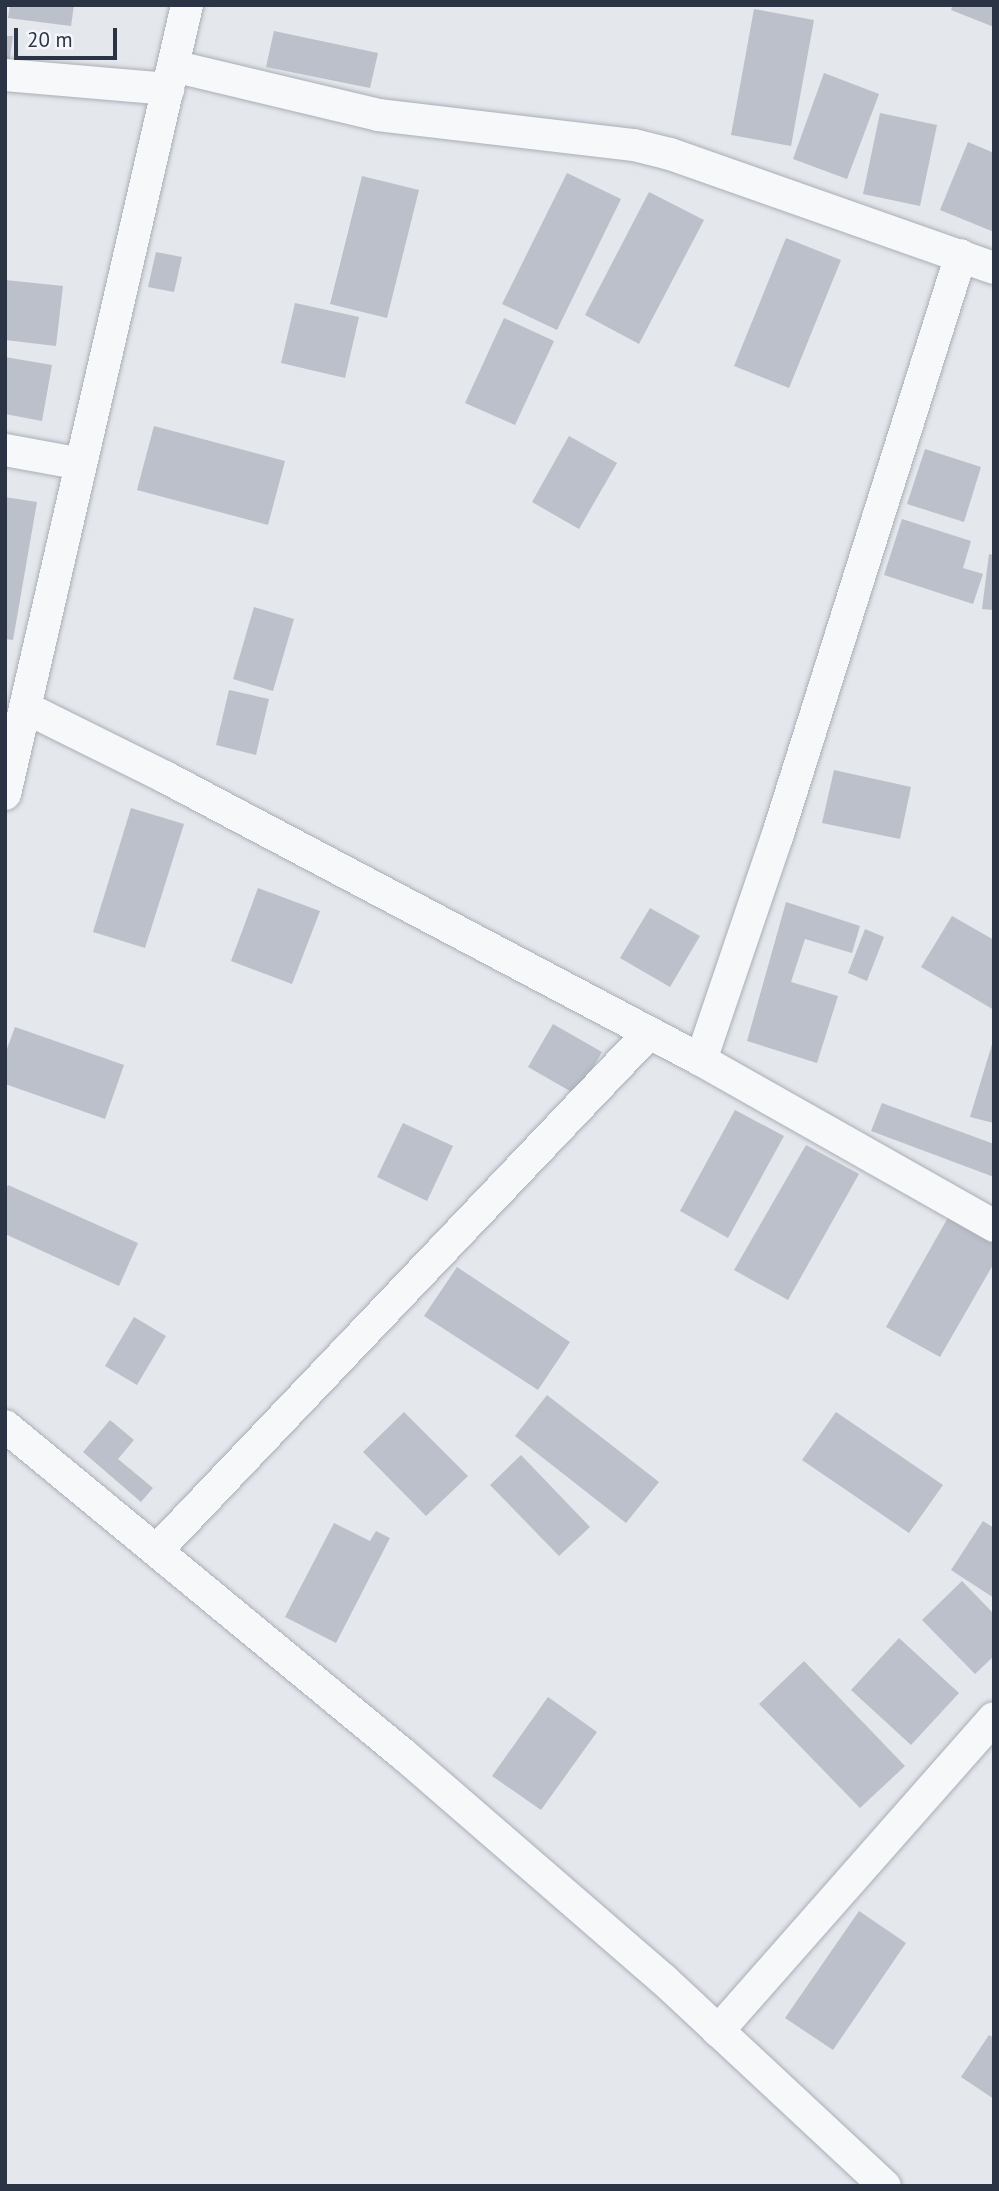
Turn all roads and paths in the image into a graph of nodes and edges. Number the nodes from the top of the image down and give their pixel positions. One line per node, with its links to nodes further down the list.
1 (187, 5): 3 (street)
2 (5, 75): 3 (street)
3 (170, 77): 4 (street); 7 (street)
4 (961, 255): 5 (street); 11 (street)
5 (994, 268)
6 (5, 450): 7 (street)
7 (81, 464): 8 (street)
8 (26, 708): 9 (street); 10 (street)
9 (5, 794)
10 (649, 1032): 11 (street); 14 (street)
11 (701, 1060): 12 (street)
12 (994, 1226)
13 (5, 1426): 14 (street)
14 (158, 1549): 16 (street)
15 (994, 1718): 16 (street)
16 (718, 2031): 17 (street)
17 (885, 2186)

